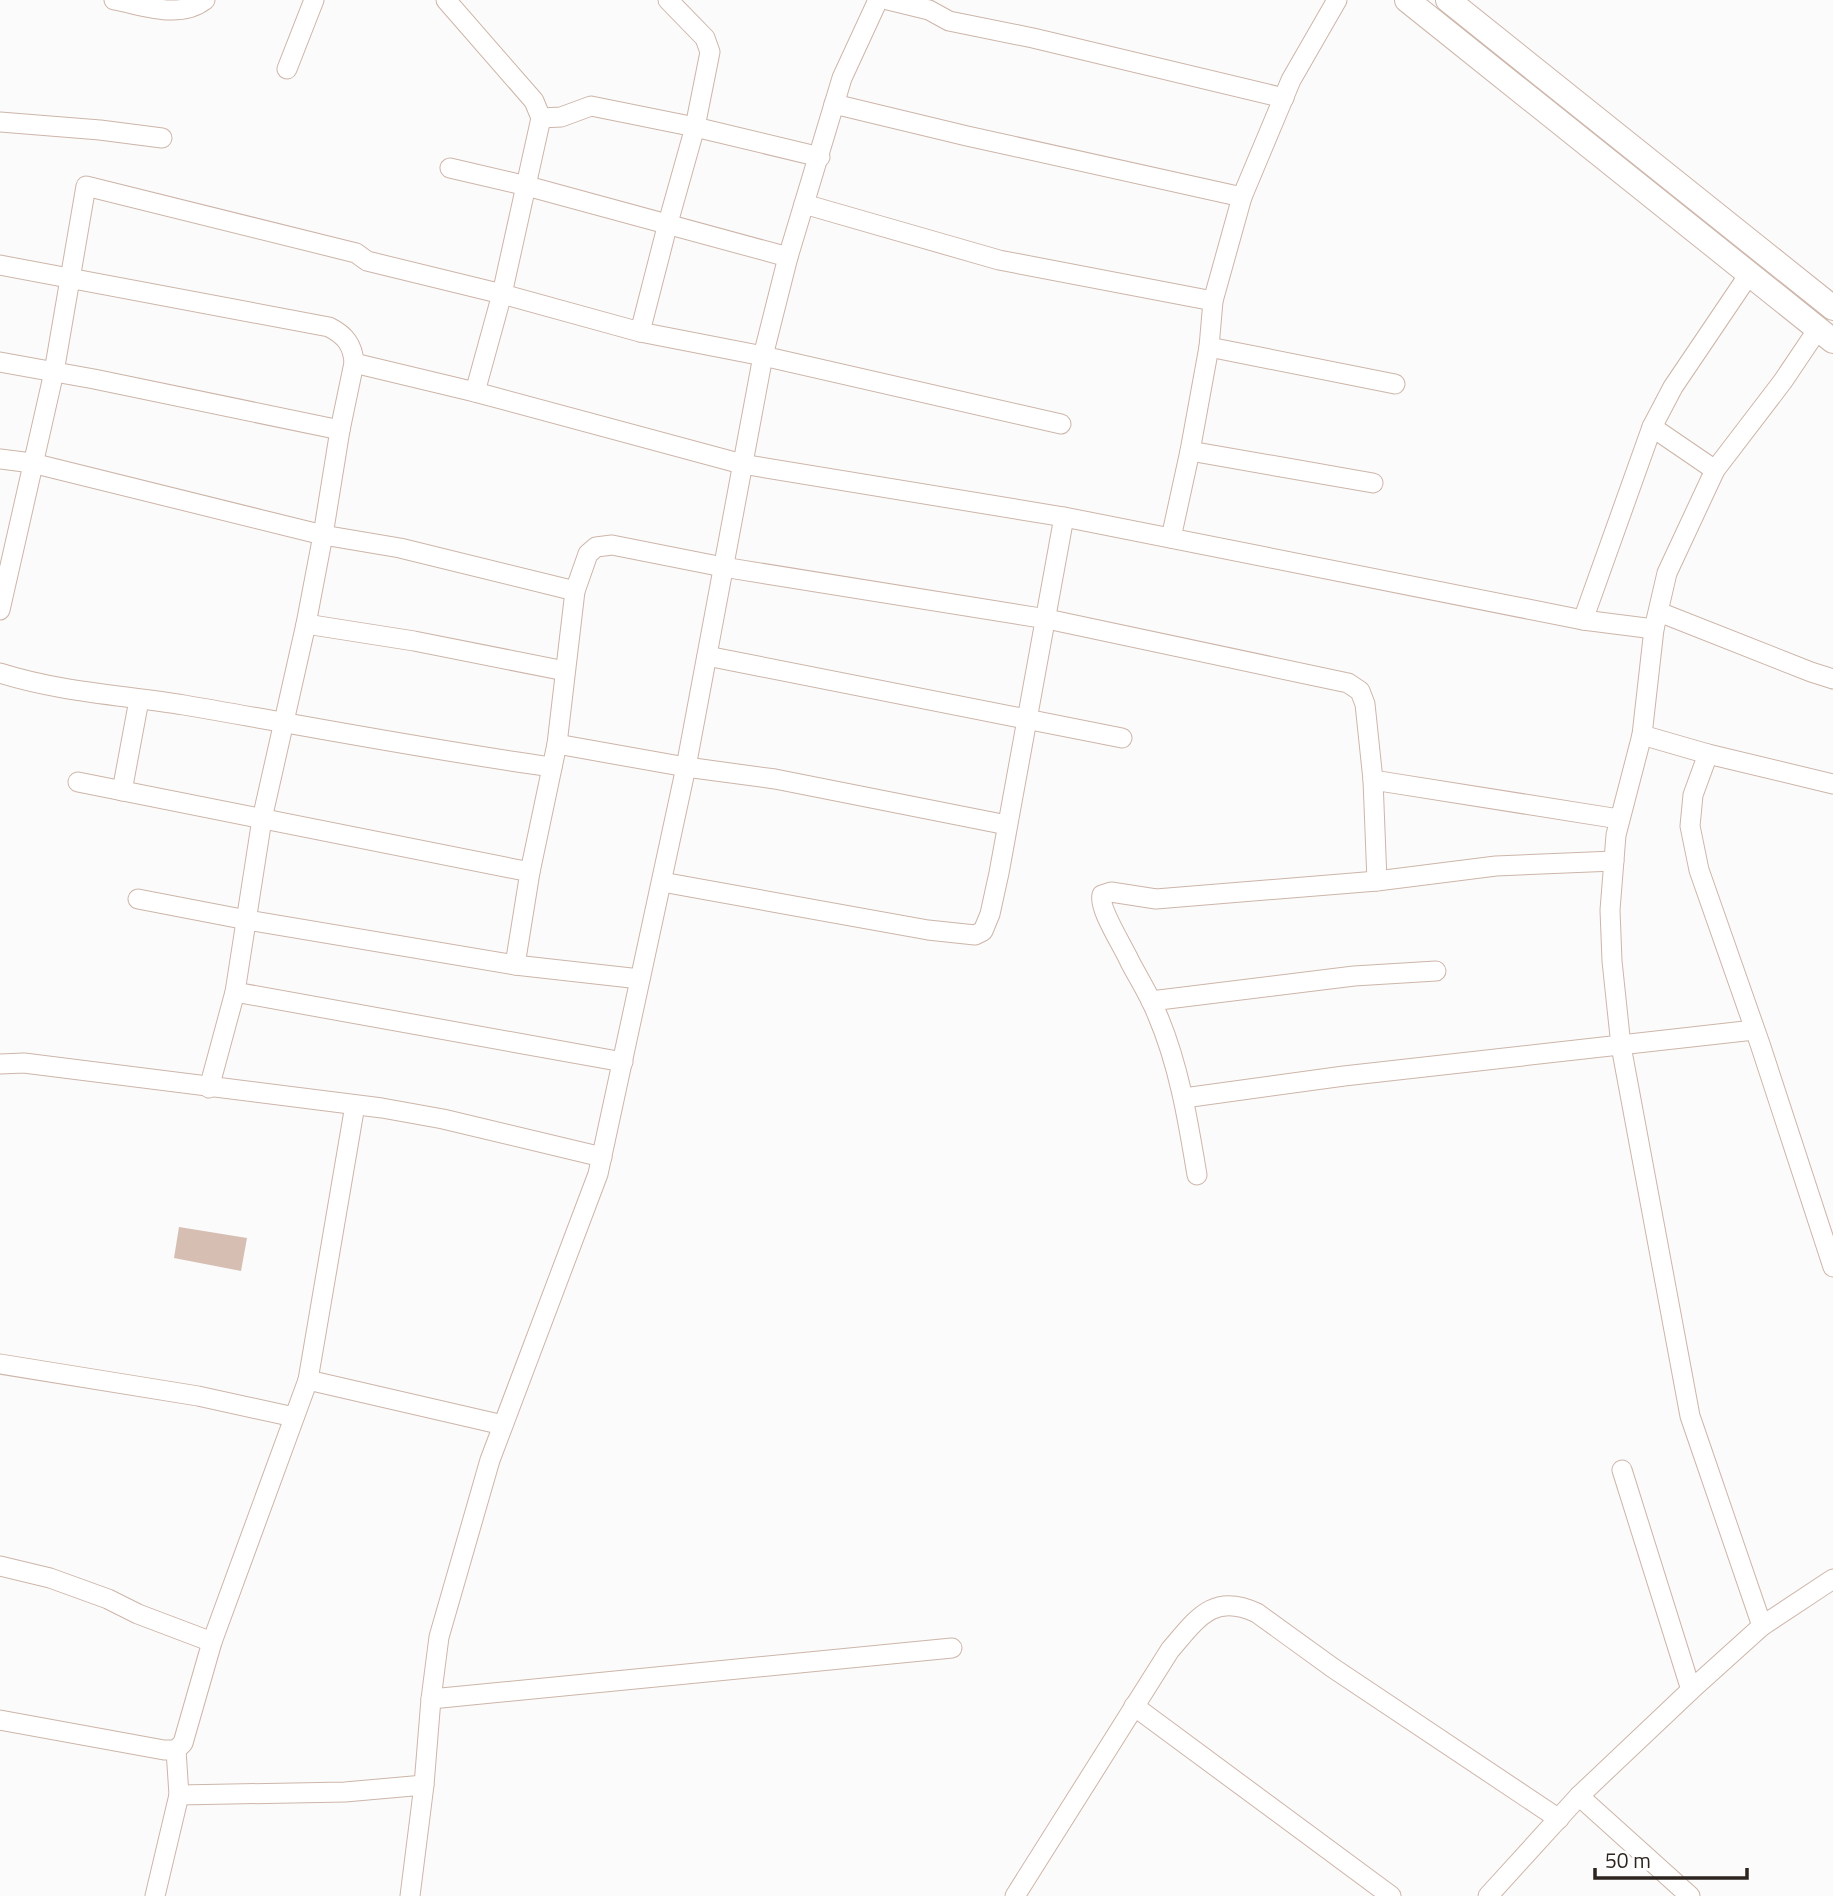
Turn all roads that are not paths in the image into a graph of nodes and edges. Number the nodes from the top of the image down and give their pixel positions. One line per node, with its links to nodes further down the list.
1 (114, 0): 2 (street)
2 (205, 0)
3 (314, 0): 11 (street)
4 (446, 0): 14 (street)
5 (668, 0): 16 (street)
6 (878, 0): 13 (street)
7 (888, 0): 12 (street)
8 (1337, 0): 12 (street)
9 (1407, 0): 26 (main road)
10 (1448, 0): 30 (main road)
11 (287, 69)
12 (1284, 98): 21 (street)
13 (834, 104): 18 (street); 21 (street)
14 (541, 118): 16 (street); 20 (street)
15 (0, 122): 17 (street)
16 (695, 128): 18 (street); 23 (street)
17 (162, 138)
18 (820, 158): 22 (street)
19 (450, 168): 20 (street)
20 (527, 186): 23 (street); 28 (street)
21 (1242, 197): 29 (street)
22 (804, 204): 24 (street); 29 (street)
23 (668, 223): 24 (street); 31 (street)
24 (788, 257): 34 (street)
25 (0, 265): 27 (street)
26 (1750, 273): 32 (main road); 41 (street)
27 (71, 278): 28 (street); 36 (street); 37 (street)
28 (502, 294): 31 (street); 39 (street)
29 (1213, 301): 33 (street)
30 (1833, 308)
31 (640, 332): 34 (street)
32 (1825, 335): 47 (street)
33 (1209, 347): 38 (street); 43 (street)
34 (763, 356): 40 (street); 46 (street)
35 (0, 362): 37 (street)
36 (354, 363): 39 (street); 42 (street)
37 (54, 372): 42 (street); 45 (street)
38 (1395, 384)
39 (475, 392): 46 (street)
40 (1061, 424)
41 (1653, 427): 47 (street); 57 (street)
42 (340, 429): 50 (street)
43 (1190, 451): 48 (street); 51 (street)
44 (0, 459): 45 (street)
45 (32, 463): 50 (street); 53 (street)
46 (742, 464): 49 (street); 52 (street)
47 (1715, 470): 58 (street)
48 (1373, 483)
49 (1064, 517): 51 (street); 56 (street)
50 (323, 535): 54 (street); 59 (street)
51 (1171, 538): 57 (street)
52 (723, 567): 54 (street); 56 (street); 60 (street)
53 (4, 572): 55 (street)
54 (575, 591): 61 (street)
55 (0, 610)
56 (1047, 619): 65 (street); 73 (street)
57 (1583, 620): 58 (street)
58 (1656, 621): 63 (street); 67 (street)
59 (306, 624): 61 (street); 66 (street)
60 (707, 656): 65 (street); 72 (street)
61 (565, 671): 69 (street)
62 (0, 673): 64 (street)
63 (1833, 679)
64 (139, 700): 66 (street); 76 (street)
65 (1028, 721): 68 (street); 79 (street)
66 (285, 723): 71 (street); 77 (street)
67 (1642, 734): 70 (street); 78 (street)
68 (1122, 738)
69 (557, 744): 71 (street); 72 (street)
70 (1708, 754): 75 (street); 91 (street)
71 (552, 766): 81 (street)
72 (686, 766): 79 (street); 83 (street)
73 (1373, 780): 78 (street); 82 (street)
74 (78, 782): 76 (street)
75 (1833, 783)
76 (122, 791): 77 (street)
77 (262, 819): 81 (street); 85 (street)
78 (1619, 819): 80 (street)
79 (1007, 825): 83 (street)
80 (1614, 861): 82 (street); 92 (street)
81 (530, 872): 86 (street)
82 (1377, 881): 90 (street)
83 (662, 882): 88 (street)
84 (138, 899): 85 (street)
85 (247, 920): 86 (street); 89 (street)
86 (515, 965): 88 (street)
87 (1436, 971): 90 (street)
88 (640, 979): 93 (street)
89 (235, 992): 93 (street); 95 (street)
90 (1151, 1001): 96 (street)
91 (1754, 1030): 92 (street); 100 (street)
92 (1621, 1046): 96 (street); 108 (street)
93 (622, 1062): 98 (street)
94 (0, 1064): 95 (street)
95 (209, 1088): 97 (street)
96 (1184, 1098): 99 (street)
97 (355, 1105): 98 (street); 102 (street)
98 (602, 1157): 104 (street)
99 (1197, 1175)
100 (1833, 1267)
101 (0, 1364): 103 (street)
102 (308, 1380): 103 (street); 104 (street)
103 (294, 1417): 109 (street)
104 (503, 1426): 112 (street)
105 (1622, 1470): 111 (street)
106 (0, 1566): 109 (street)
107 (1833, 1579): 108 (street)
108 (1762, 1626): 111 (street)
109 (212, 1642): 115 (street)
110 (951, 1648): 112 (street)
111 (1691, 1690): 118 (street)
112 (431, 1699): 116 (street)
113 (1134, 1706): 119 (street); 122 (street); 123 (street)
114 (0, 1720): 115 (street)
115 (176, 1750): 117 (street)
116 (424, 1785): 117 (street); 121 (street)
117 (179, 1795): 120 (street)
118 (1579, 1796): 119 (street); 125 (street)
119 (1559, 1819): 124 (street)
120 (155, 1896)
121 (410, 1896)
122 (1015, 1896)
123 (1391, 1896)
124 (1488, 1896)
125 (1690, 1896)

